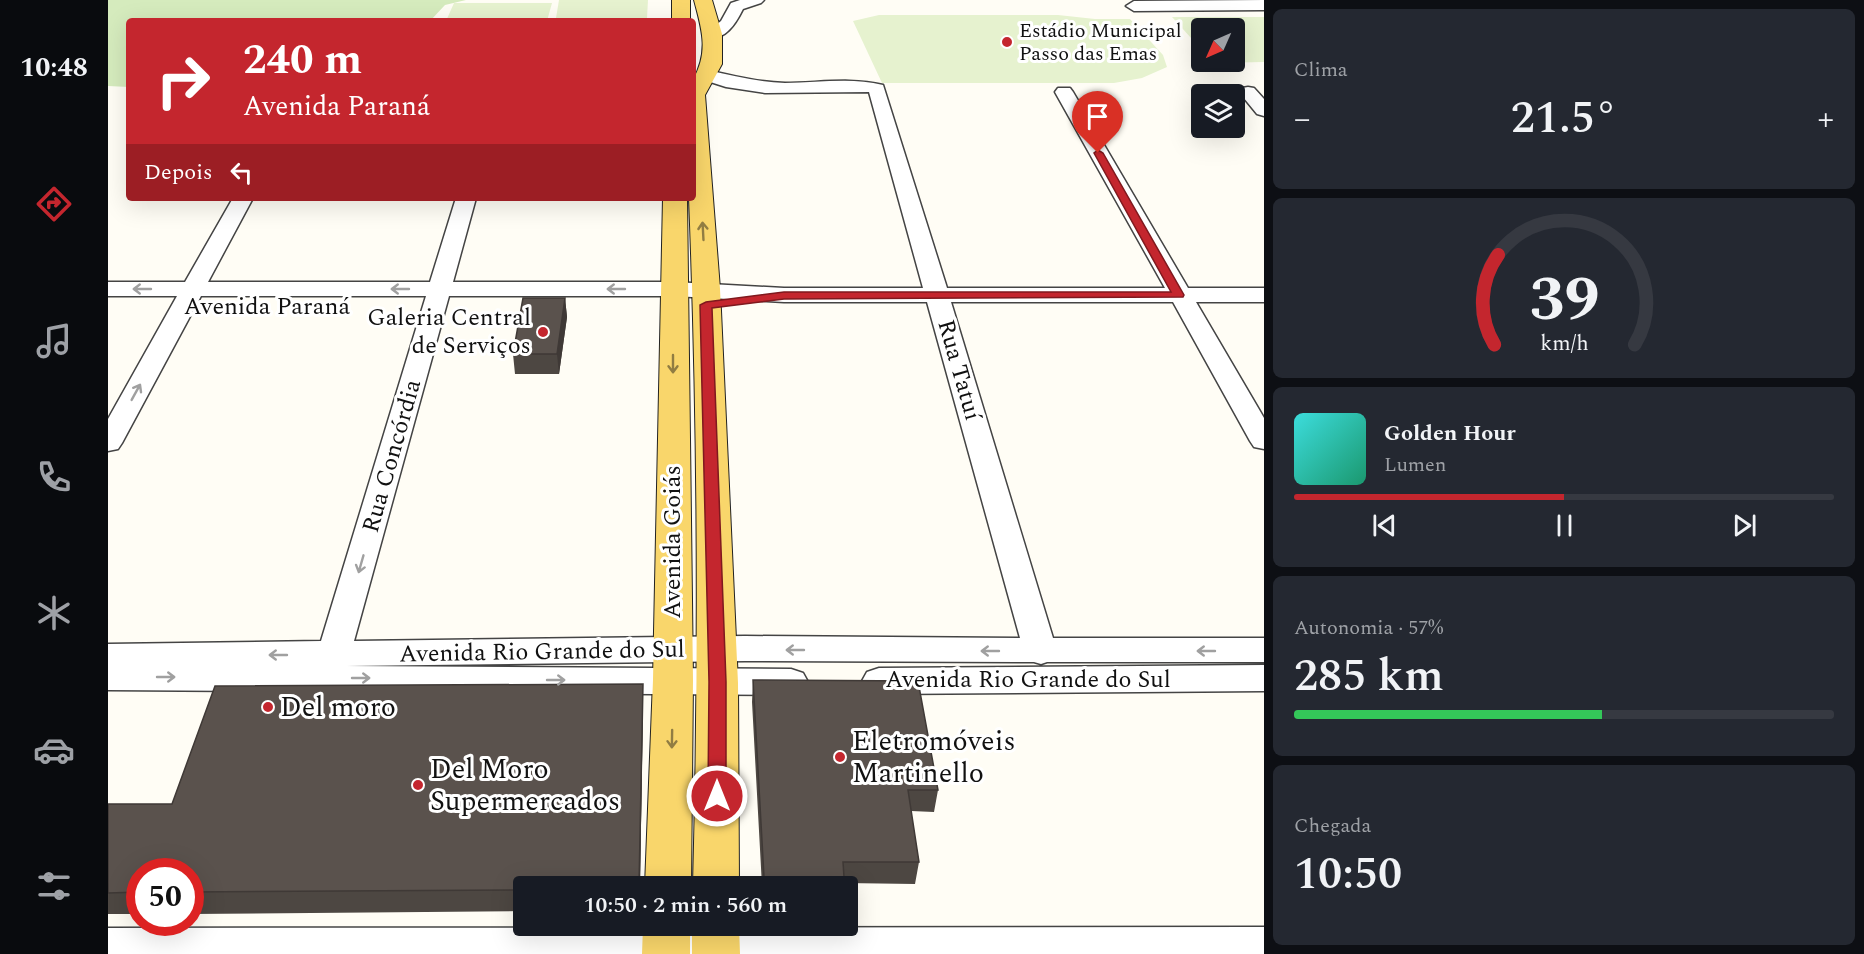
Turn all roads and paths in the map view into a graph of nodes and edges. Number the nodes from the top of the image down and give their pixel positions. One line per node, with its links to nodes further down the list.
1 (681, 0): 6 (main road)
2 (703, 0): 7 (main road, Avenida Goiás)
3 (756, 0): 7 (street)
4 (1264, 5): 5 (street)
5 (1134, 6)
6 (681, 18)
7 (706, 36): 8 (main road, Avenida Goiás)
8 (700, 75): 9 (main road, Avenida Goiás, one-way to 8); 20 (street, Rua Tatuí)
9 (696, 91)
10 (1064, 92): 18 (street)
11 (1248, 92): 12 (street)
12 (1264, 110)
13 (696, 113): 22 (main road, Avenida Goiás, one-way to 13)
14 (241, 201): 23 (street)
15 (465, 201): 24 (street, Rua Concórdia)
16 (675, 201): 21 (main road, Avenida Goiás)
17 (108, 289): 23 (street, Avenida Paraná, one-way to 17)
18 (1179, 295): 19 (street, Avenida Paraná); 20 (street, Avenida Paraná); 26 (street)
19 (1264, 295)
20 (937, 296): 22 (street, Avenida Paraná); 29 (street, Rua Tatuí)
21 (674, 297): 22 (street, Avenida Paraná); 24 (street, Avenida Paraná); 31 (main road, Avenida Goiás, one-way to 31)
22 (706, 297): 32 (main road, Avenida Goiás)
23 (189, 298): 24 (street, Avenida Paraná); 25 (street, Avenida Paraná); 27 (street, one-way to 23)
24 (437, 298): 33 (street, Rua Concórdia, one-way to 33)
25 (108, 307)
26 (1264, 441)
27 (108, 443)
28 (1264, 650): 29 (street, Avenida Rio Grande do Sul, one-way to 29)
29 (1041, 652): 32 (street, Avenida Rio Grande do Sul, one-way to 32)
30 (108, 656): 33 (street, Avenida Rio Grande do Sul, one-way to 30)
31 (673, 665): 32 (street, Avenida Rio Grande do Sul); 33 (street, Avenida Rio Grande do Sul); 36 (main road, Avenida Goiás, one-way to 36)
32 (717, 666): 35 (street, Avenida Rio Grande do Sul); 37 (main road, Avenida Goiás)
33 (331, 667): 34 (street, Avenida Rio Grande do Sul, one-way to 33)
34 (108, 677)
35 (1264, 678)
36 (668, 876)
37 (716, 876)
38 (666, 942): 39 (street); 41 (street)
39 (716, 942): 40 (street)
40 (1264, 946)
41 (108, 947)

